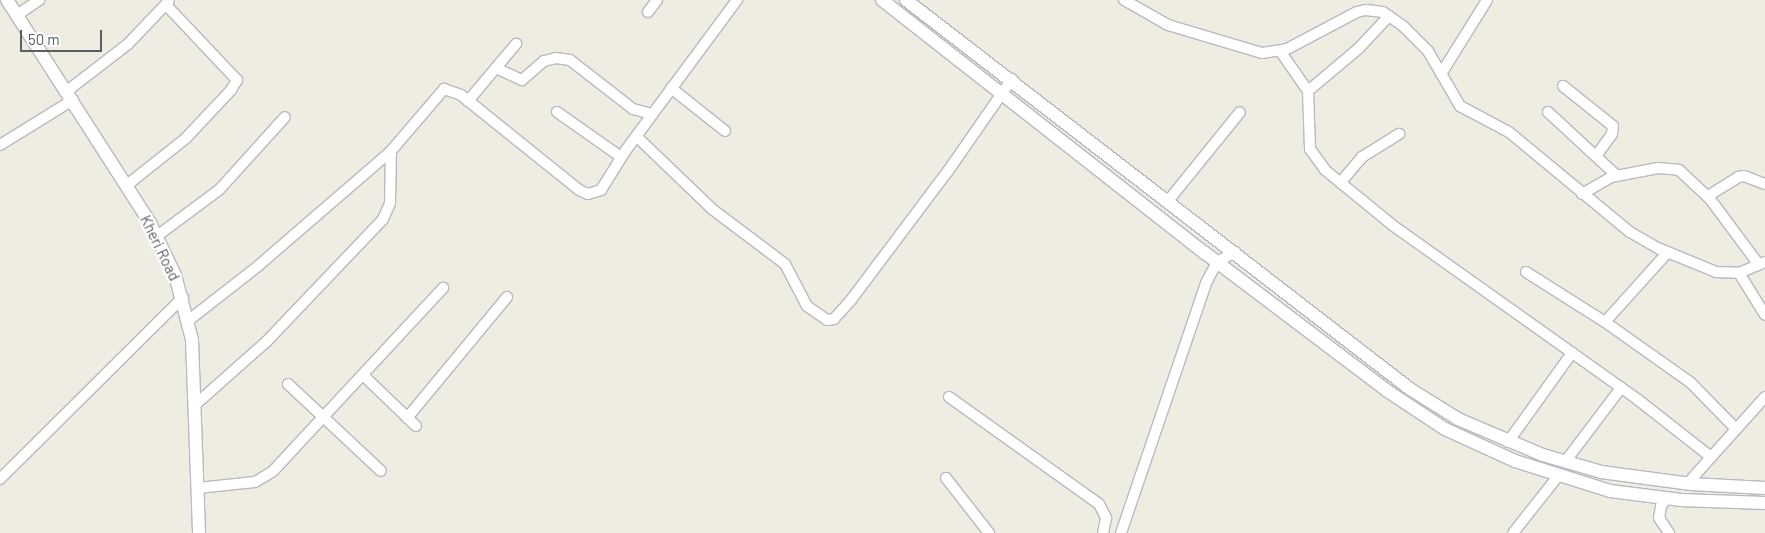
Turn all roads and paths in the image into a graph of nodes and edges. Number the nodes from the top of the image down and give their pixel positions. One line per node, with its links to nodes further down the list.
1 (7, 0): 12 (street, Kheri Road)
2 (40, 0): 12 (street)
3 (657, 0): 11 (street)
4 (737, 0): 20 (street)
5 (882, 0): 18 (street)
6 (906, 0): 18 (street)
7 (1124, 0): 15 (street)
8 (1486, 0): 17 (street)
9 (168, 2): 22 (street); 39 (street)
10 (1369, 5): 13 (street); 15 (street)
11 (648, 12)
12 (17, 15): 22 (street, Kheri Road)
13 (1389, 16): 17 (street); 21 (street)
14 (516, 44): 16 (street)
15 (1280, 51): 21 (street)
16 (496, 68): 23 (street); 27 (street)
17 (1441, 74): 40 (street)
18 (1007, 86): 31 (street); 42 (street); 45 (street)
19 (1563, 86): 34 (street)
20 (671, 88): 27 (street); 29 (street)
21 (1308, 91): 37 (street)
22 (70, 96): 32 (street); 39 (street, Kheri Road)
23 (468, 101): 33 (street); 35 (street)
24 (557, 112): 35 (street)
25 (1240, 112): 42 (street)
26 (1548, 112): 34 (street)
27 (652, 114): 31 (street)
28 (285, 116): 43 (street)
29 (725, 132)
30 (1399, 134): 37 (street)
31 (636, 136): 35 (street)
32 (0, 145)
33 (391, 151): 53 (street); 61 (street)
34 (1597, 155): 36 (street)
35 (621, 157)
36 (1617, 176): 40 (street); 41 (street)
37 (1341, 182): 55 (street)
38 (1765, 184): 41 (street)
39 (127, 185): 43 (street, Kheri Road)
40 (1582, 194): 44 (street)
41 (1708, 196): 46 (street)
42 (1168, 201): 45 (street)
43 (157, 236): 50 (street, Kheri Road)
44 (1668, 252): 48 (street); 54 (street)
45 (1220, 256): 66 (street); 70 (street); 80 (street)
46 (1762, 263): 48 (street)
47 (1526, 272): 54 (street)
48 (1739, 273): 52 (street)
49 (443, 288): 56 (street)
50 (182, 297): 53 (street, Kheri Road); 72 (street)
51 (507, 297): 63 (street)
52 (1765, 315)
53 (189, 320): 61 (street, Kheri Road)
54 (1605, 322): 65 (street)
55 (1572, 353): 58 (street); 66 (street)
56 (364, 376): 62 (street); 63 (street)
57 (288, 384): 62 (street)
58 (1621, 388): 67 (street); 68 (street)
59 (949, 397): 79 (street)
60 (1765, 397): 65 (street)
61 (196, 404): 73 (street, Kheri Road)
62 (325, 417): 69 (street); 73 (street)
63 (407, 418): 64 (street)
64 (416, 426)
65 (1736, 429): 67 (street)
66 (1508, 442): 68 (street)
67 (1711, 457): 75 (street)
68 (1565, 462): 75 (street)
69 (381, 471)
70 (1558, 475): 75 (street); 81 (street)
71 (946, 478): 78 (street)
72 (0, 479)
73 (198, 488): 77 (street, Kheri Road)
74 (1765, 488): 75 (street)
75 (1679, 491): 76 (street); 82 (street)
76 (1765, 503)
77 (199, 533)
78 (989, 533)
79 (1103, 533)
80 (1121, 533)
81 (1513, 533)
82 (1669, 533)

